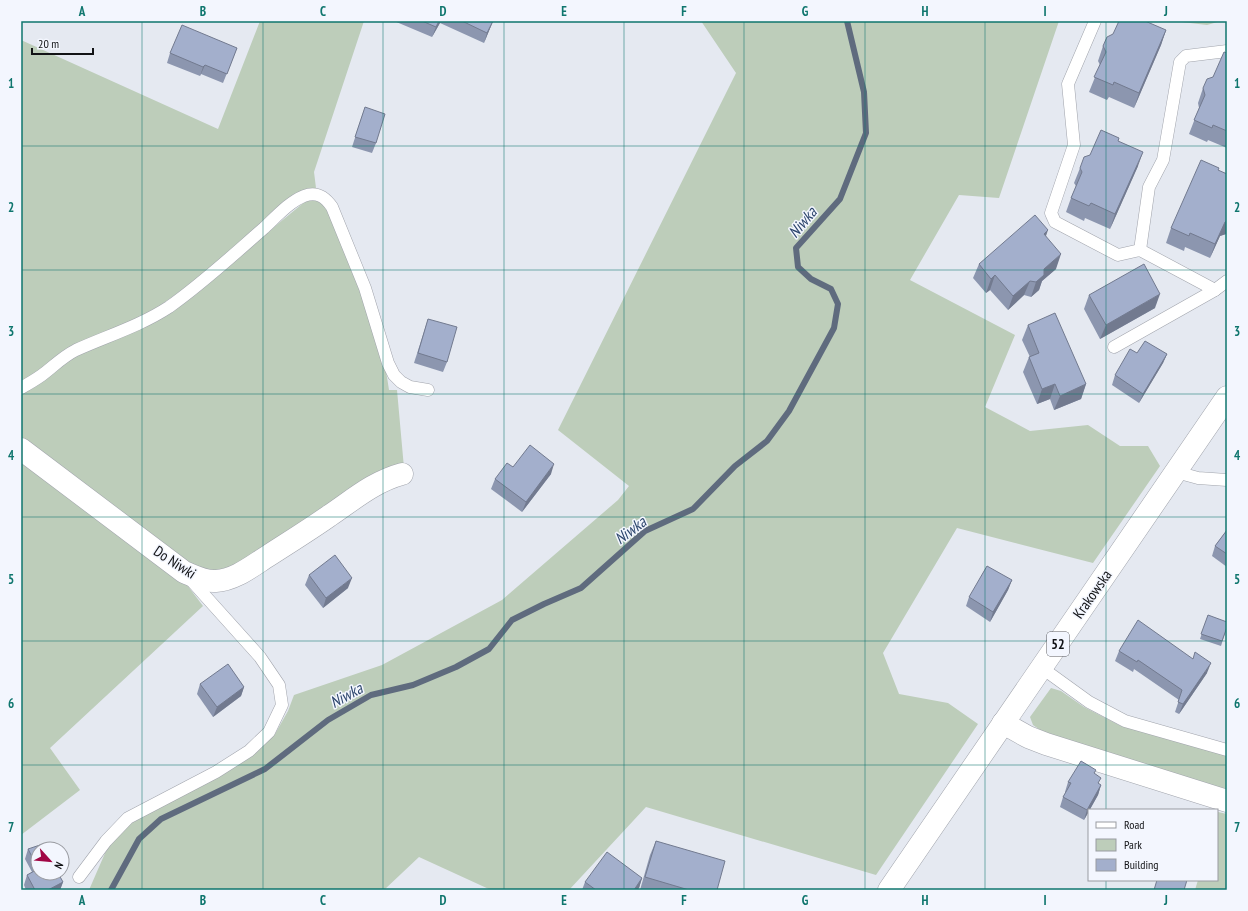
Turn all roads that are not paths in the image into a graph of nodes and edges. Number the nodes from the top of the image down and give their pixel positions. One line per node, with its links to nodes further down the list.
1 (1095, 21): 3 (lane)
2 (1227, 51): 3 (lane)
3 (1140, 250): 5 (lane)
4 (1227, 281): 5 (lane)
5 (1215, 290): 6 (lane)
6 (1114, 347)
7 (21, 388): 8 (lane)
8 (428, 390)
9 (1227, 397): 11 (street, Krakowska / 52)
10 (21, 449): 14 (street, Do Niwki)
11 (1176, 472): 13 (lane); 15 (street, Krakowska / 52)
12 (402, 474): 14 (street, Do Niwki)
13 (1227, 480)
14 (184, 572): 19 (lane)
15 (1042, 668): 16 (street, Krakowska / 52); 17 (lane)
16 (1003, 723): 18 (street); 20 (street, Krakowska / 52)
17 (1227, 750)
18 (1227, 801)
19 (79, 877)
20 (889, 890)

